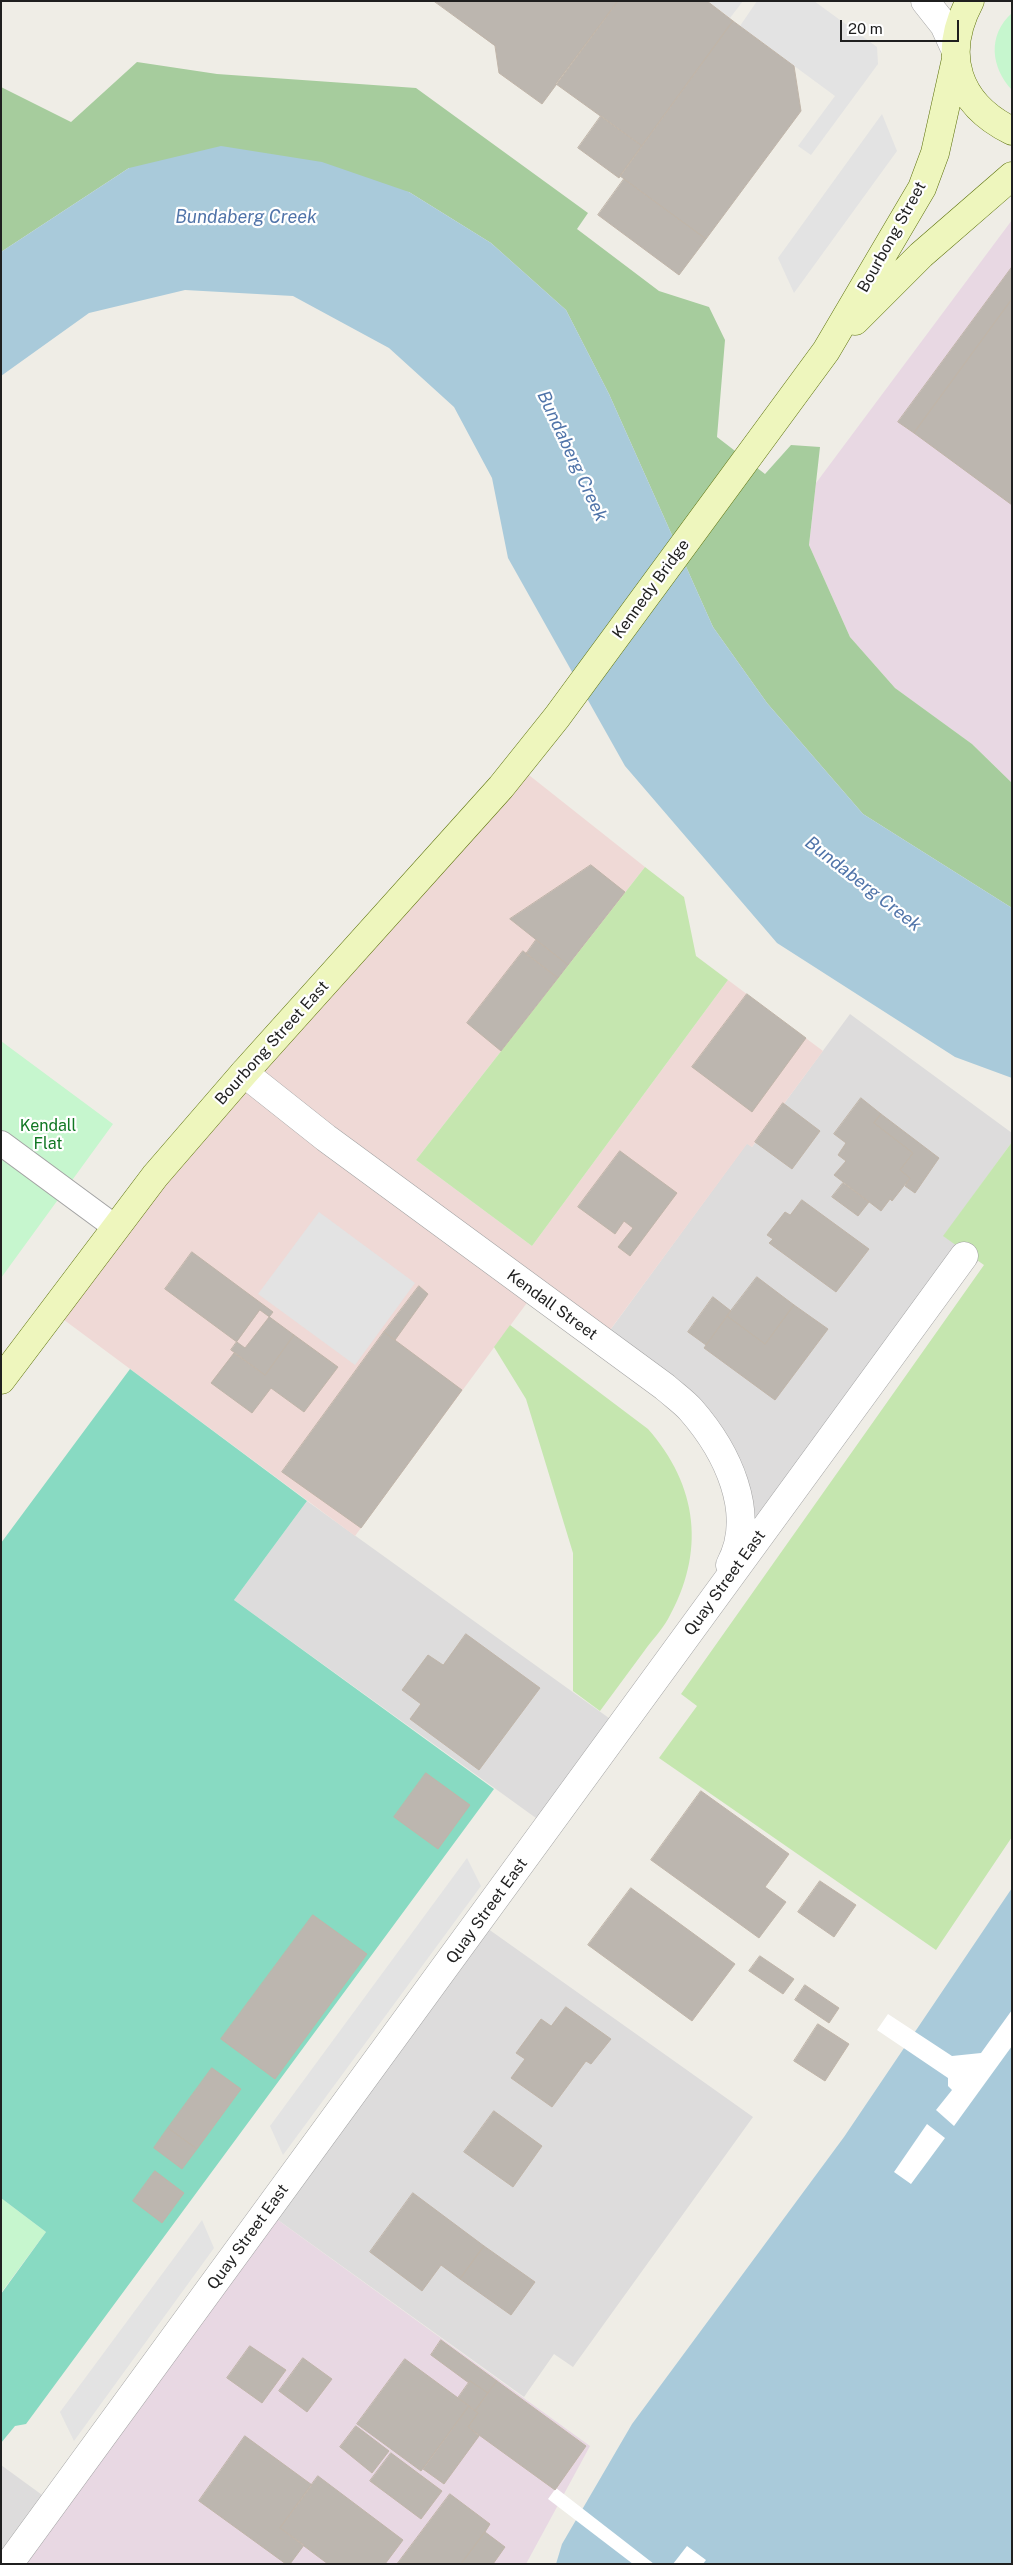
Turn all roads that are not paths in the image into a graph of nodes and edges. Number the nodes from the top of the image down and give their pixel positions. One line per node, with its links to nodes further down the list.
1 (925, 1): 3 (street)
2 (970, 1): 3 (main road, Bourbong Street)
3 (955, 54): 4 (main road); 6 (main road, Bourbong Street)
4 (1012, 131)
5 (1012, 176): 6 (main road, Bourbong Street)
6 (826, 351): 7 (main road, Bourbong Street)
7 (744, 460): 8 (main road, Kennedy Bridge)
8 (557, 717): 9 (main road, Bourbong Street East)
9 (244, 1072): 11 (main road, Bourbong Street East); 14 (street, Kendall Street)
10 (1, 1143): 11 (lane)
11 (115, 1227): 13 (main road, Bourbong Street East)
12 (964, 1256): 14 (street, Quay Street East)
13 (1, 1380)
14 (711, 1602): 15 (street, Quay Street East)
15 (9, 2564)

